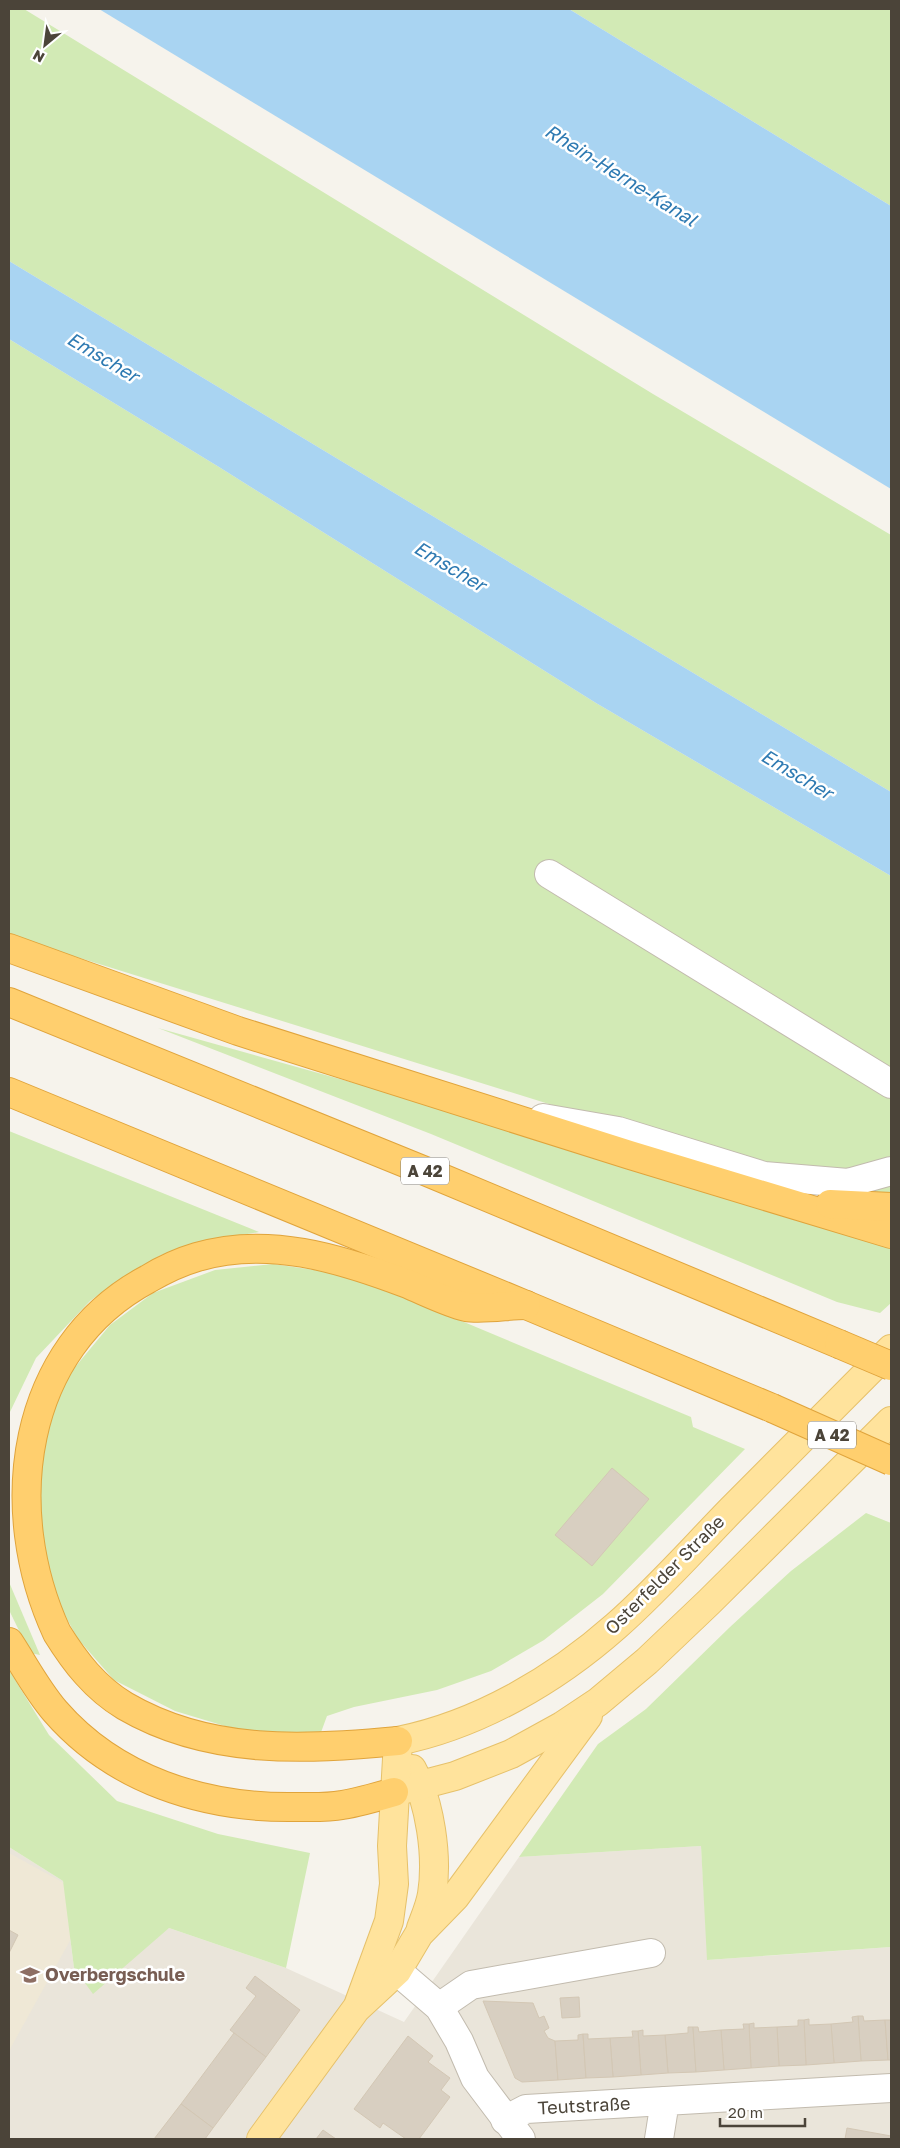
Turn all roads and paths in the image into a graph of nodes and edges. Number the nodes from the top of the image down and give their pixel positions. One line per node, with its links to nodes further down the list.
1 (549, 874): 4 (street)
2 (9, 948): 6 (highway)
3 (9, 1002): 13 (highway, A 42, bridge)
4 (891, 1084)
5 (9, 1092): 11 (highway, A 42)
6 (465, 1104): 7 (street); 8 (highway)
7 (891, 1171)
8 (783, 1201): 9 (highway); 10 (highway)
9 (891, 1207)
10 (891, 1234)
11 (526, 1305): 15 (highway, A 42, bridge); 18 (highway)
12 (891, 1349): 18 (main road, Osterfelder Straße)
13 (891, 1366)
14 (891, 1421): 17 (main road)
15 (891, 1461)
16 (9, 1642): 20 (highway)
17 (598, 1702): 19 (main road); 21 (main road)
18 (398, 1741): 19 (main road); 20 (main road)
19 (421, 1785): 20 (main road); 21 (main road)
20 (394, 1792): 25 (main road)
21 (419, 1934): 23 (main road)
22 (651, 1953): 24 (street)
23 (397, 1970): 24 (street); 25 (main road)
24 (439, 2007): 28 (street)
25 (356, 2010): 29 (main road)
26 (891, 2088): 27 (street, Teutstraße)
27 (665, 2101): 28 (street, Teutstraße); 30 (street)
28 (513, 2130)
29 (261, 2139)
30 (659, 2139)

